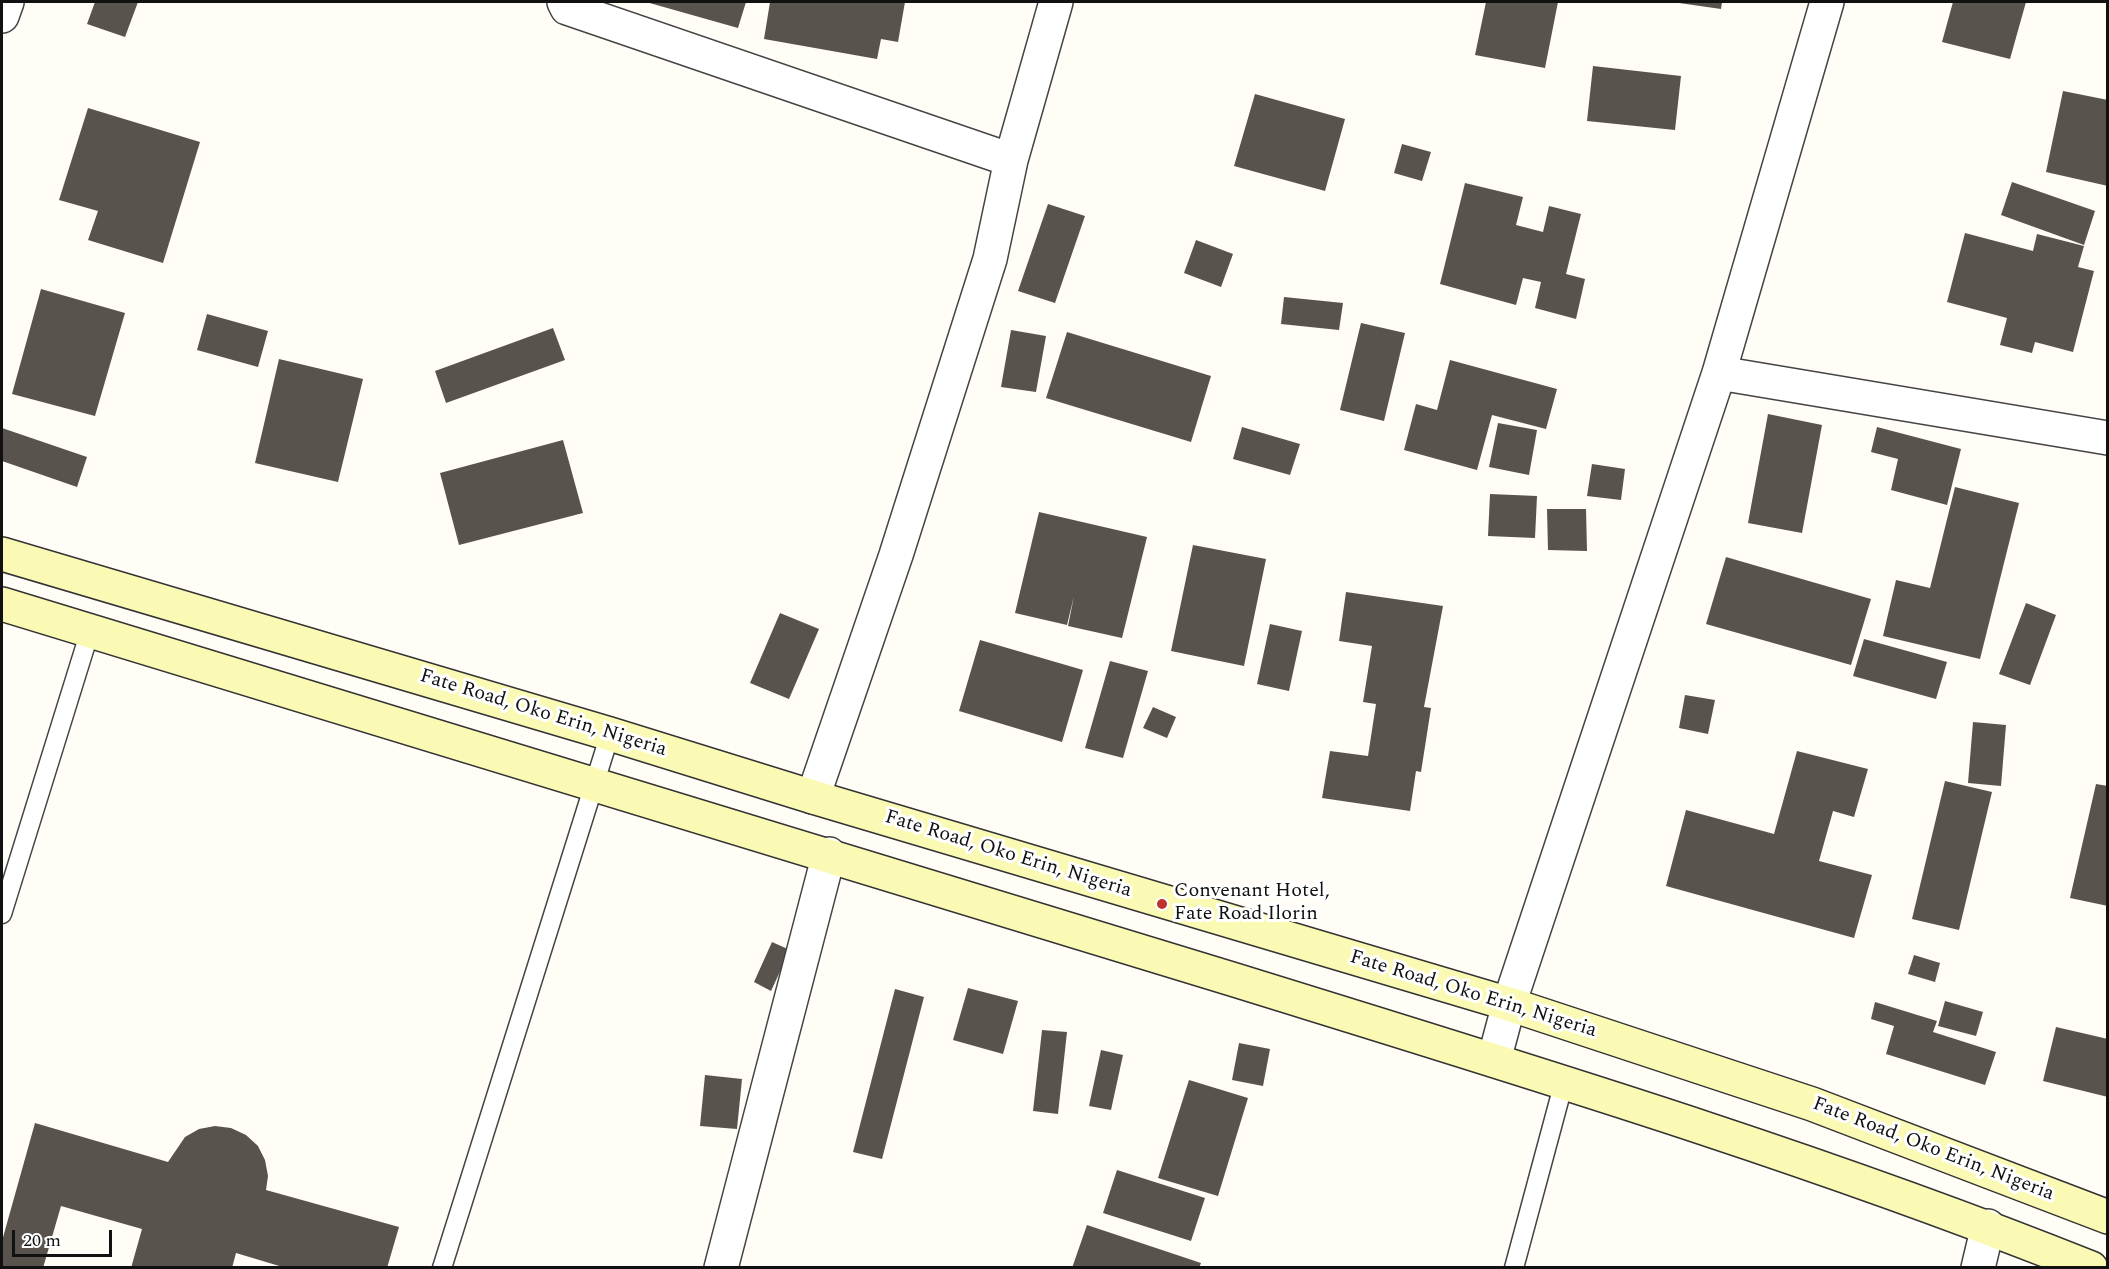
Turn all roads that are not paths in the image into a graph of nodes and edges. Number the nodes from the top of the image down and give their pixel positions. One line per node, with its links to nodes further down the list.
1 (7, 2): 5 (street)
2 (564, 2): 6 (street)
3 (1056, 2): 6 (street)
4 (1827, 2): 7 (street)
5 (2, 16)
6 (1011, 160): 14 (street)
7 (1719, 373): 8 (street); 17 (street)
8 (2108, 438)
9 (2, 554): 12 (street, Fate Road, Oko Erin, Nigeria)
10 (2, 604): 11 (street)
11 (90, 631): 13 (street); 16 (lane)
12 (610, 734): 13 (lane); 14 (street, Fate Road, Oko Erin, Nigeria)
13 (595, 784): 15 (street); 22 (lane)
14 (813, 797): 17 (street, Fate Road, Oko Erin, Nigeria)
15 (829, 854): 18 (street); 23 (street)
16 (2, 914)
17 (1509, 1004): 18 (street); 20 (street, Fate Road, Oko Erin, Nigeria)
18 (1494, 1060): 19 (street)
19 (1564, 1082): 21 (street); 24 (lane)
20 (2108, 1217)
21 (1988, 1226): 25 (street); 26 (street)
22 (442, 1268)
23 (721, 1268)
24 (1514, 1268)
25 (1978, 1268)
26 (2091, 1268)

